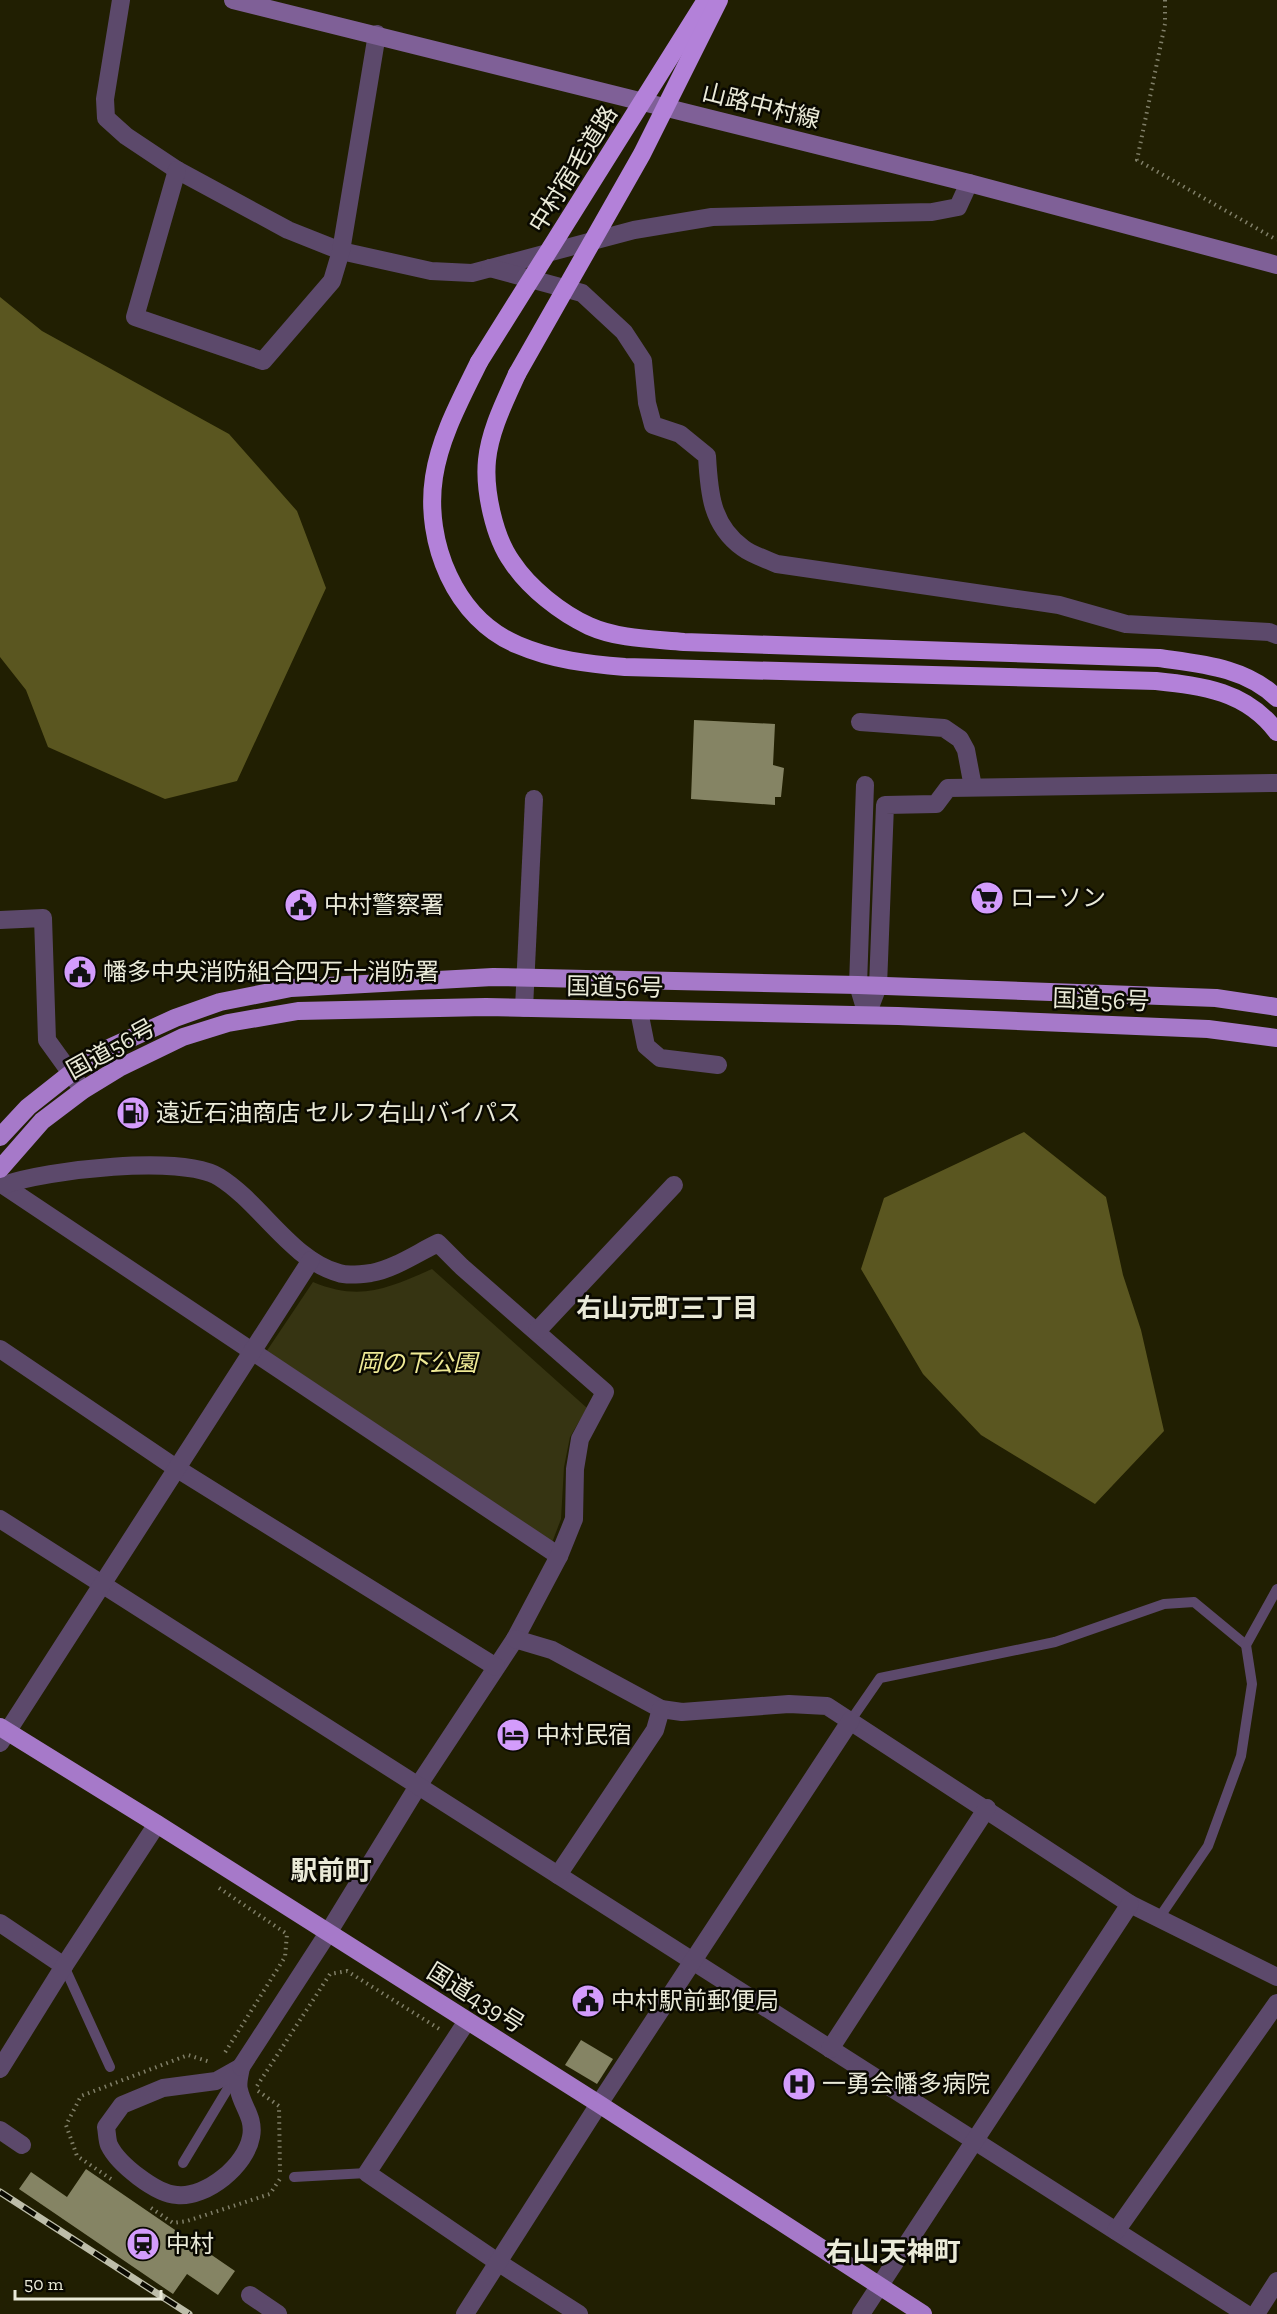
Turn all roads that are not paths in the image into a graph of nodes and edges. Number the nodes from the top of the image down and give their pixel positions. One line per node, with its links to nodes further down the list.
1 (121, 0): 6 (street)
2 (232, 0): 5 (main road, 山路中村線)
3 (706, 0): 14 (highway, 中村宿毛道路, bridge)
4 (719, 0): 12 (highway, 中村宿毛道路, bridge)
5 (377, 34): 7 (main road, 山路中村線); 8 (street)
6 (177, 170): 8 (street); 8 (street)
7 (969, 183): 9 (main road, 山路中村線); 10 (street)
8 (341, 251): 10 (street)
9 (1277, 265)
10 (488, 268): 11 (street)
11 (1277, 635)
12 (1277, 698)
13 (860, 722): 17 (street)
14 (1277, 732)
15 (1277, 783): 17 (street)
16 (865, 785): 21 (street)
17 (973, 787): 22 (street)
18 (534, 799): 20 (street)
19 (0, 920): 29 (street)
20 (525, 978): 21 (highway, 国道56号); 24 (street); 29 (highway, 国道56号)
21 (858, 986): 22 (highway, 国道56号); 26 (street)
22 (878, 986): 23 (highway, 国道56号); 26 (street)
23 (1277, 1007)
24 (524, 1008): 25 (highway, 国道56号); 30 (highway, 国道56号)
25 (639, 1011): 26 (highway, 国道56号); 28 (street)
26 (867, 1015): 27 (highway, 国道56号)
27 (1277, 1038)
28 (718, 1065)
29 (71, 1073): 30 (street); 31 (highway, 国道56号)
30 (84, 1090): 32 (highway, 国道56号)
31 (0, 1137)
32 (1, 1179): 34 (street); 37 (street)
33 (674, 1185): 35 (street)
34 (311, 1260): 35 (street); 37 (street)
35 (537, 1331): 40 (street)
36 (0, 1349): 38 (street)
37 (252, 1351): 38 (street); 40 (street)
38 (176, 1468): 41 (street); 45 (street)
39 (0, 1519): 41 (street)
40 (559, 1556): 43 (street)
41 (101, 1583): 48 (street); 49 (street)
42 (1277, 1589): 44 (lane)
43 (515, 1639): 45 (street); 46 (street)
44 (1246, 1645): 47 (lane); 54 (lane)
45 (496, 1667): 49 (street)
46 (661, 1709): 47 (street); 52 (street)
47 (851, 1720): 50 (street); 57 (street)
48 (2, 1734): 51 (highway, 国道439号)
49 (418, 1786): 52 (street); 56 (street)
50 (987, 1808): 53 (street); 62 (street)
51 (157, 1824): 56 (highway, 国道439号); 58 (street)
52 (558, 1875): 57 (street)
53 (1130, 1904): 54 (street); 68 (street)
54 (1159, 1918): 59 (street)
55 (0, 1923): 58 (street)
56 (327, 1933): 61 (highway, 国道439号); 64 (street)
57 (693, 1961): 62 (street); 66 (street)
58 (64, 1966): 63 (lane); 65 (street)
59 (1277, 1977)
60 (1277, 2003): 73 (street)
61 (467, 2021): 66 (highway, 国道439号); 71 (street)
62 (830, 2049): 68 (street)
63 (110, 2067)
64 (241, 2067): 64 (street); 70 (lane)
65 (0, 2069)
66 (599, 2104): 74 (street); 76 (highway, 国道439号)
67 (0, 2130): 69 (street)
68 (974, 2141): 73 (street); 76 (street)
69 (22, 2145)
70 (183, 2163)
71 (368, 2173): 72 (lane); 74 (street)
72 (294, 2177)
73 (1116, 2231): 83 (street)
74 (499, 2263): 79 (street); 80 (street)
75 (1277, 2281): 84 (street)
76 (879, 2286): 81 (street); 82 (highway, 国道439号)
77 (250, 2295): 78 (street)
78 (278, 2314)
79 (465, 2314)
80 (579, 2314)
81 (861, 2314)
82 (923, 2314)
83 (1246, 2314)
84 (1256, 2314)

